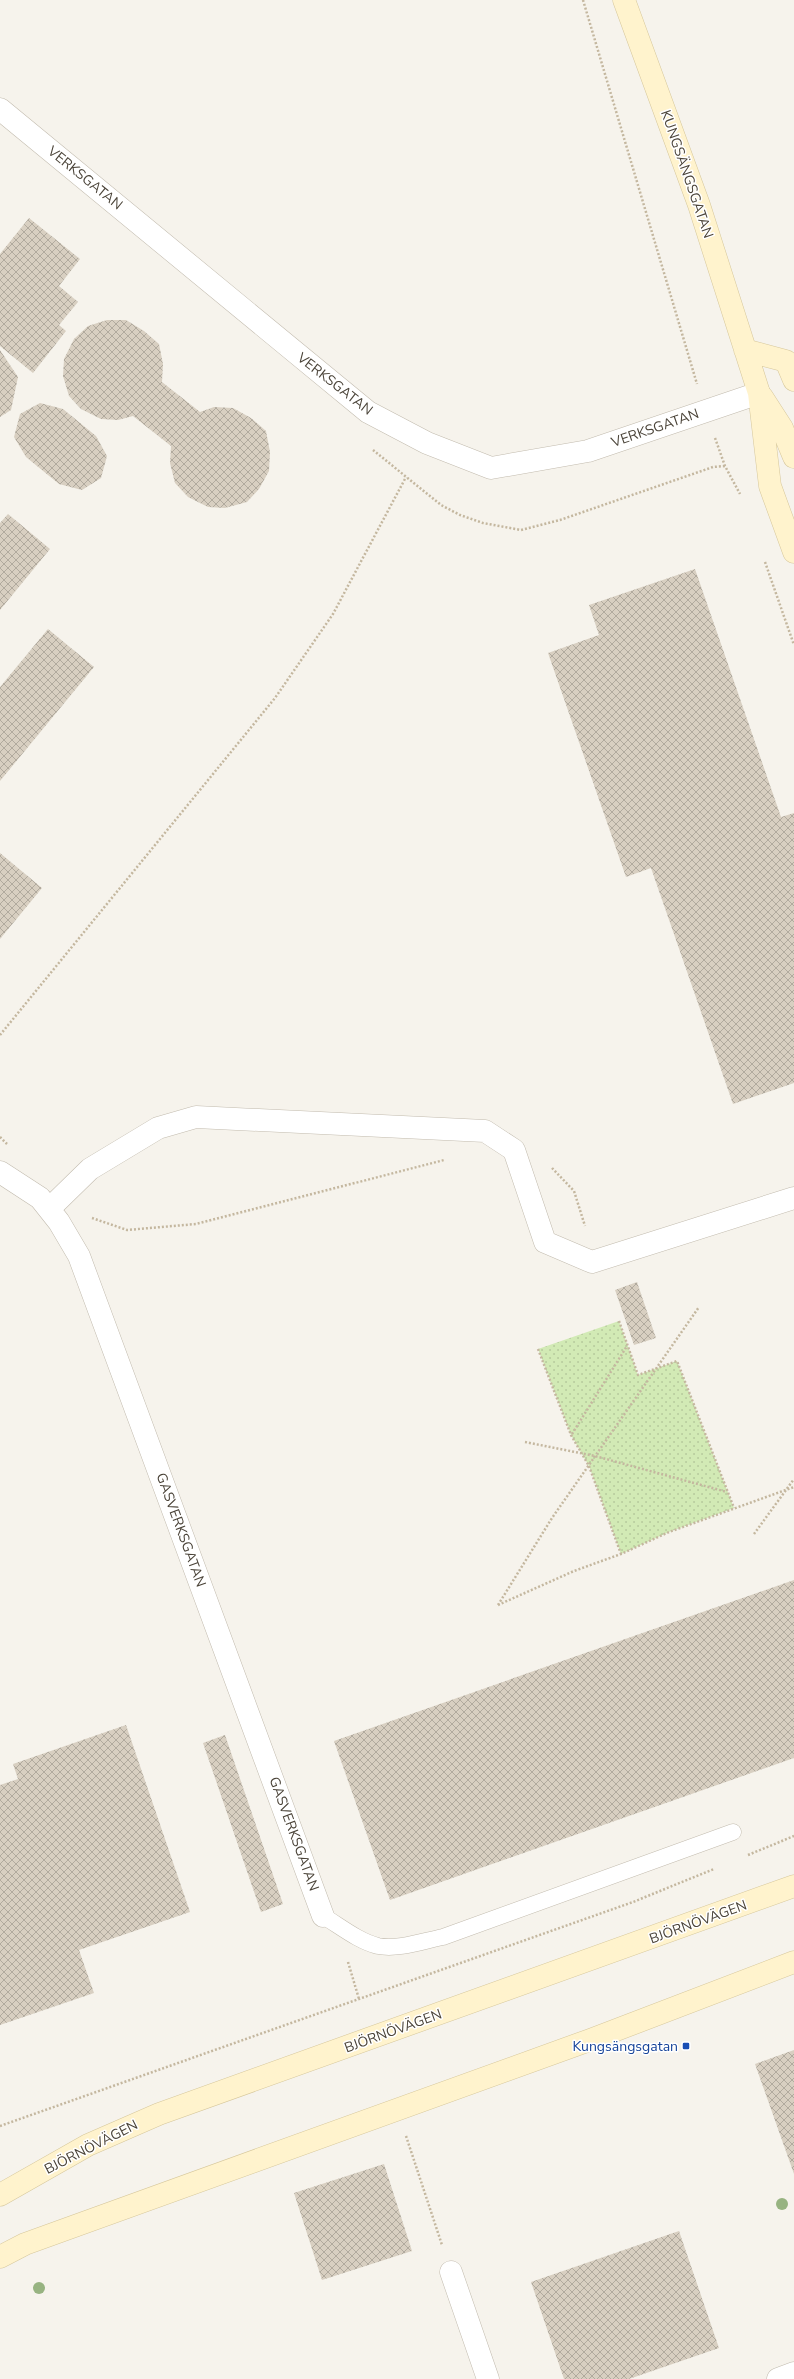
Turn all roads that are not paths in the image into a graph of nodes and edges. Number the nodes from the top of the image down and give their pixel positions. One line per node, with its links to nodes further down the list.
1 (624, 0): 3 (main road, KUNGSÄNGSGATAN)
2 (0, 109): 5 (street, VERKSGATAN)
3 (745, 350): 4 (main road); 5 (main road, KUNGSÄNGSGATAN)
4 (794, 380)
5 (759, 392): 6 (main road, KUNGSÄNGSGATAN); 7 (main road, KUNGSÄNGSGATAN)
6 (794, 457)
7 (794, 552)
8 (0, 1172): 10 (street, GASVERKSGATAN)
9 (794, 1198): 10 (street)
10 (56, 1202): 13 (street, GASVERKSGATAN)
11 (733, 1832): 13 (lane)
12 (794, 1886): 15 (main road, BJÖRNÖVÄGEN)
13 (323, 1916)
14 (794, 1962): 16 (main road)
15 (0, 2195)
16 (0, 2257)
17 (451, 2272): 19 (street)
18 (794, 2373): 20 (street)
19 (488, 2379)
20 (778, 2379)

